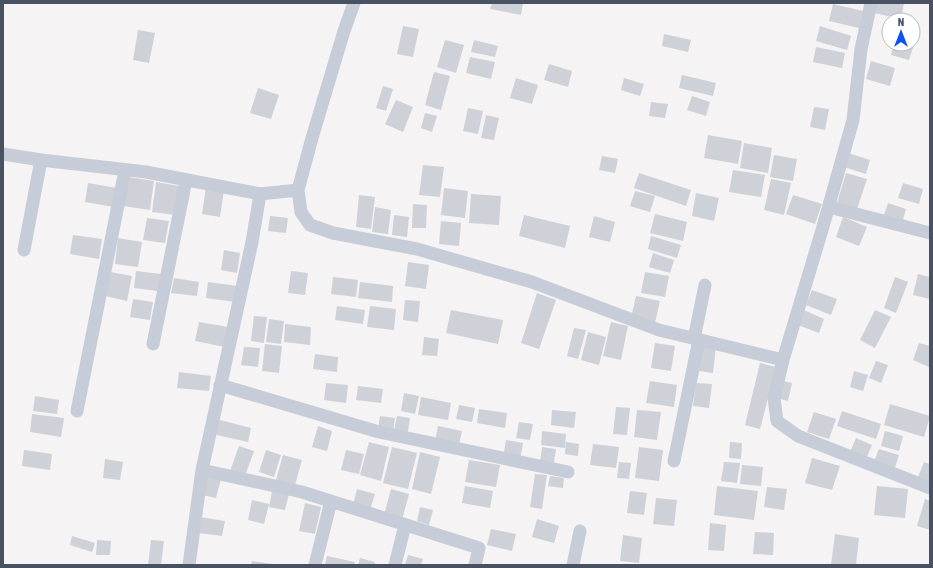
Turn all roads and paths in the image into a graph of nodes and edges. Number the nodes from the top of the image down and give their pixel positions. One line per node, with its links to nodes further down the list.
1 (354, 3): 7 (street)
2 (871, 3): 9 (street)
3 (3, 154): 4 (street)
4 (41, 160): 5 (street); 11 (street)
5 (125, 170): 6 (street); 17 (street)
6 (186, 180): 8 (street); 14 (street)
7 (298, 190): 8 (street); 13 (street)
8 (260, 194): 16 (street)
9 (829, 208): 10 (street); 15 (street)
10 (930, 233)
11 (24, 250)
12 (705, 285): 13 (street)
13 (696, 339): 15 (street); 18 (street)
14 (153, 344)
15 (782, 360): 21 (street)
16 (220, 385): 19 (street); 20 (street)
17 (77, 411)
18 (674, 461)
19 (202, 470): 22 (street); 25 (street)
20 (568, 472)
21 (930, 488)
22 (331, 501): 23 (street); 26 (street)
23 (405, 524): 27 (street); 28 (street)
24 (580, 531): 29 (street)
25 (189, 565)
26 (315, 565)
27 (395, 565)
28 (475, 565)
29 (573, 565)

